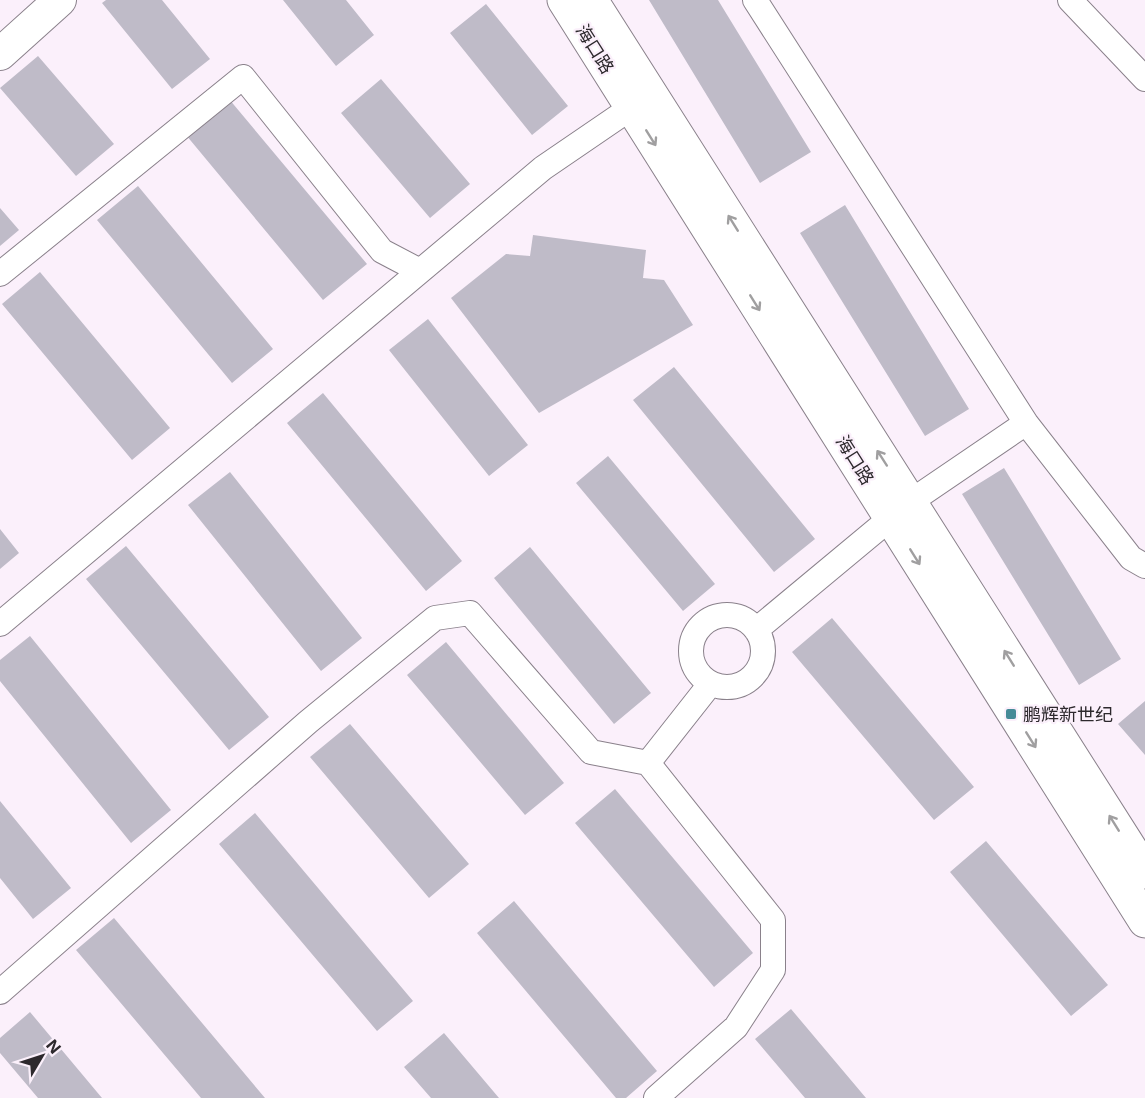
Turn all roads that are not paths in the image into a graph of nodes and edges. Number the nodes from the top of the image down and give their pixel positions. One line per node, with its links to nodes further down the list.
1 (60, 0): 6 (street)
2 (564, 0): 8 (main road, 海口路)
3 (591, 0): 8 (main road, 海口路)
4 (755, 0): 11 (street)
5 (1070, 0): 7 (street)
6 (0, 54)
7 (1145, 79)
8 (641, 101): 9 (street); 12 (main road, 海口路)
9 (420, 271): 10 (street); 14 (street)
10 (0, 274)
11 (1026, 423): 12 (street); 13 (street)
12 (900, 510): 15 (street); 18 (main road, 海口路, one-way to 12); 19 (main road, 海口路, one-way to 19)
13 (1145, 566)
14 (0, 624)
15 (756, 630): 16 (street); 16 (street)
16 (711, 683): 17 (street)
17 (648, 763): 20 (street); 21 (street)
18 (1145, 872)
19 (1145, 921)
20 (0, 993)
21 (656, 1098)

